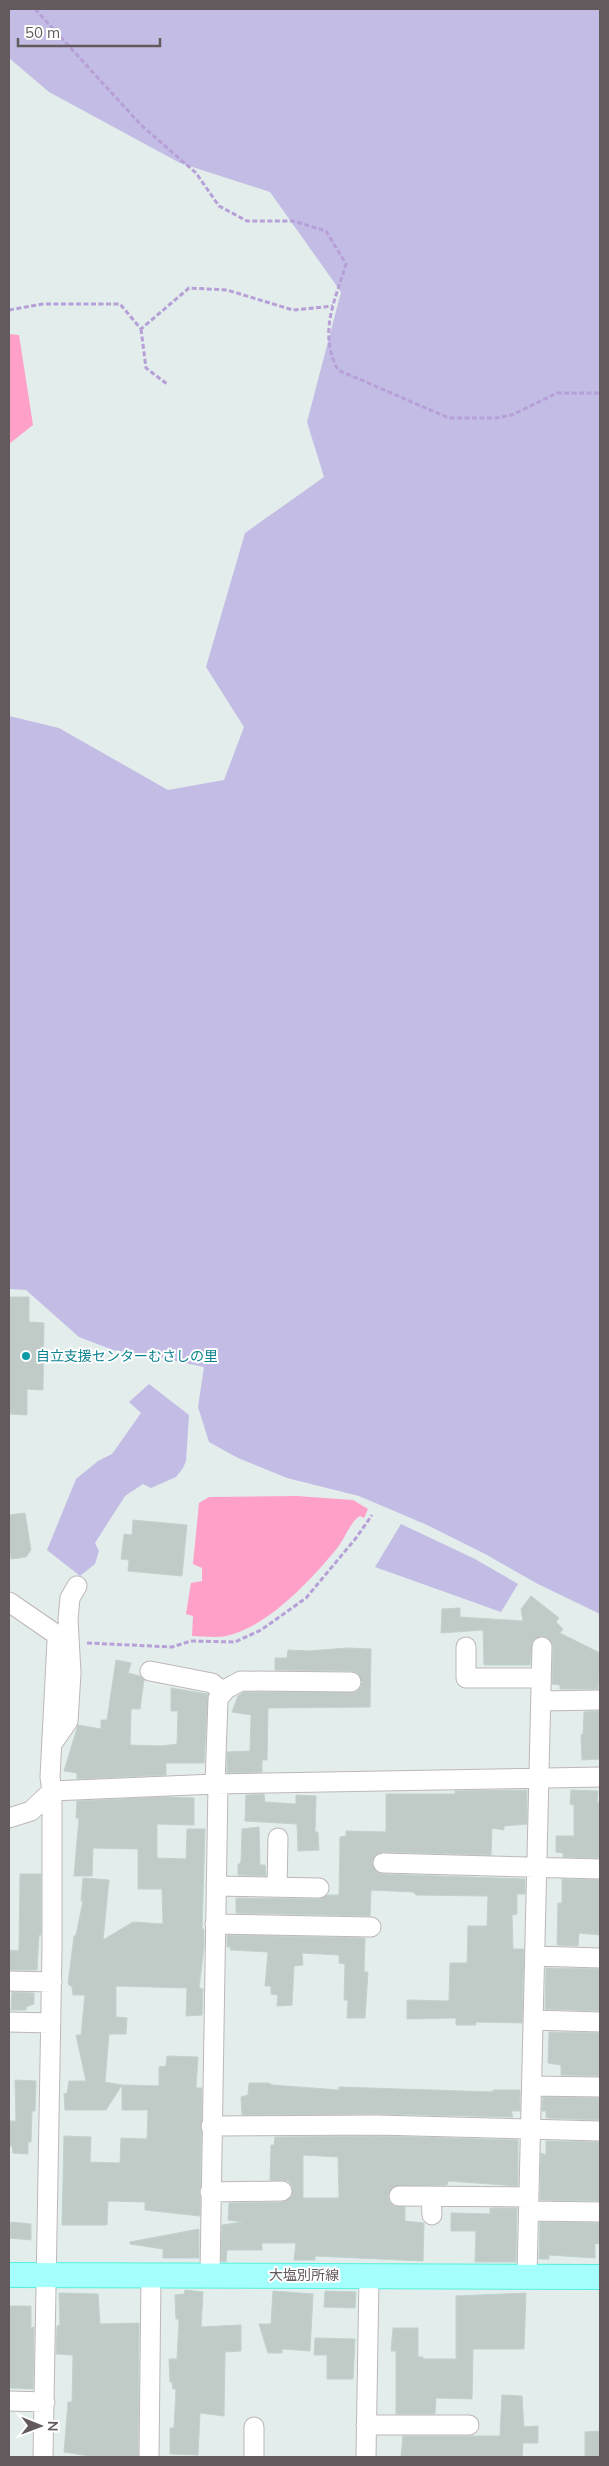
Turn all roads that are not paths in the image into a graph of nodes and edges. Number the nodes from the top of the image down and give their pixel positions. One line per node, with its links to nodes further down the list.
1 (77, 1586): 11 (street)
2 (9, 1602): 11 (street)
3 (466, 1647): 6 (street)
4 (542, 1647): 6 (street)
5 (150, 1671): 8 (street)
6 (541, 1678): 10 (street)
7 (351, 1682): 8 (street)
8 (223, 1692): 14 (street)
9 (600, 1700): 10 (street)
10 (541, 1701): 13 (street)
11 (52, 1745): 15 (street)
12 (600, 1777): 13 (street)
13 (539, 1778): 14 (street); 19 (street)
14 (216, 1784): 15 (street); 21 (street)
15 (52, 1791): 16 (street); 29 (street)
16 (9, 1818)
17 (278, 1838): 22 (street)
18 (384, 1863): 19 (street)
19 (537, 1867): 20 (street); 26 (street)
20 (600, 1869)
21 (216, 1886): 22 (street); 24 (street)
22 (277, 1887): 23 (street)
23 (319, 1888)
24 (215, 1924): 25 (street); 36 (street)
25 (371, 1927)
26 (535, 1956): 27 (street); 30 (street)
27 (600, 1958)
28 (9, 1980): 29 (street)
29 (52, 1982): 32 (street)
30 (533, 2020): 33 (street); 34 (street)
31 (9, 2022): 32 (street)
32 (51, 2022): 47 (street)
33 (600, 2022)
34 (532, 2086): 35 (street); 37 (street)
35 (600, 2087)
36 (211, 2126): 37 (street); 40 (street)
37 (531, 2130): 38 (street); 42 (street)
38 (600, 2131)
39 (282, 2191): 40 (street)
40 (210, 2192): 46 (street)
41 (399, 2196): 42 (street)
42 (529, 2204): 43 (street); 49 (street)
43 (600, 2212)
44 (151, 2274): 46 (main road, 大塩別所線); 47 (main road, 大塩別所線); 57 (street)
45 (9, 2275): 47 (main road, 大塩別所線)
46 (210, 2275): 48 (main road, 大塩別所線)
47 (45, 2276): 52 (street)
48 (369, 2276): 49 (main road, 大塩別所線); 53 (street)
49 (527, 2276): 50 (main road, 大塩別所線)
50 (600, 2277)
51 (9, 2401): 52 (street)
52 (44, 2402): 56 (street)
53 (366, 2425): 54 (street); 59 (street)
54 (469, 2425)
55 (254, 2427): 58 (street)
56 (44, 2457)
57 (149, 2457)
58 (254, 2457)
59 (366, 2457)

